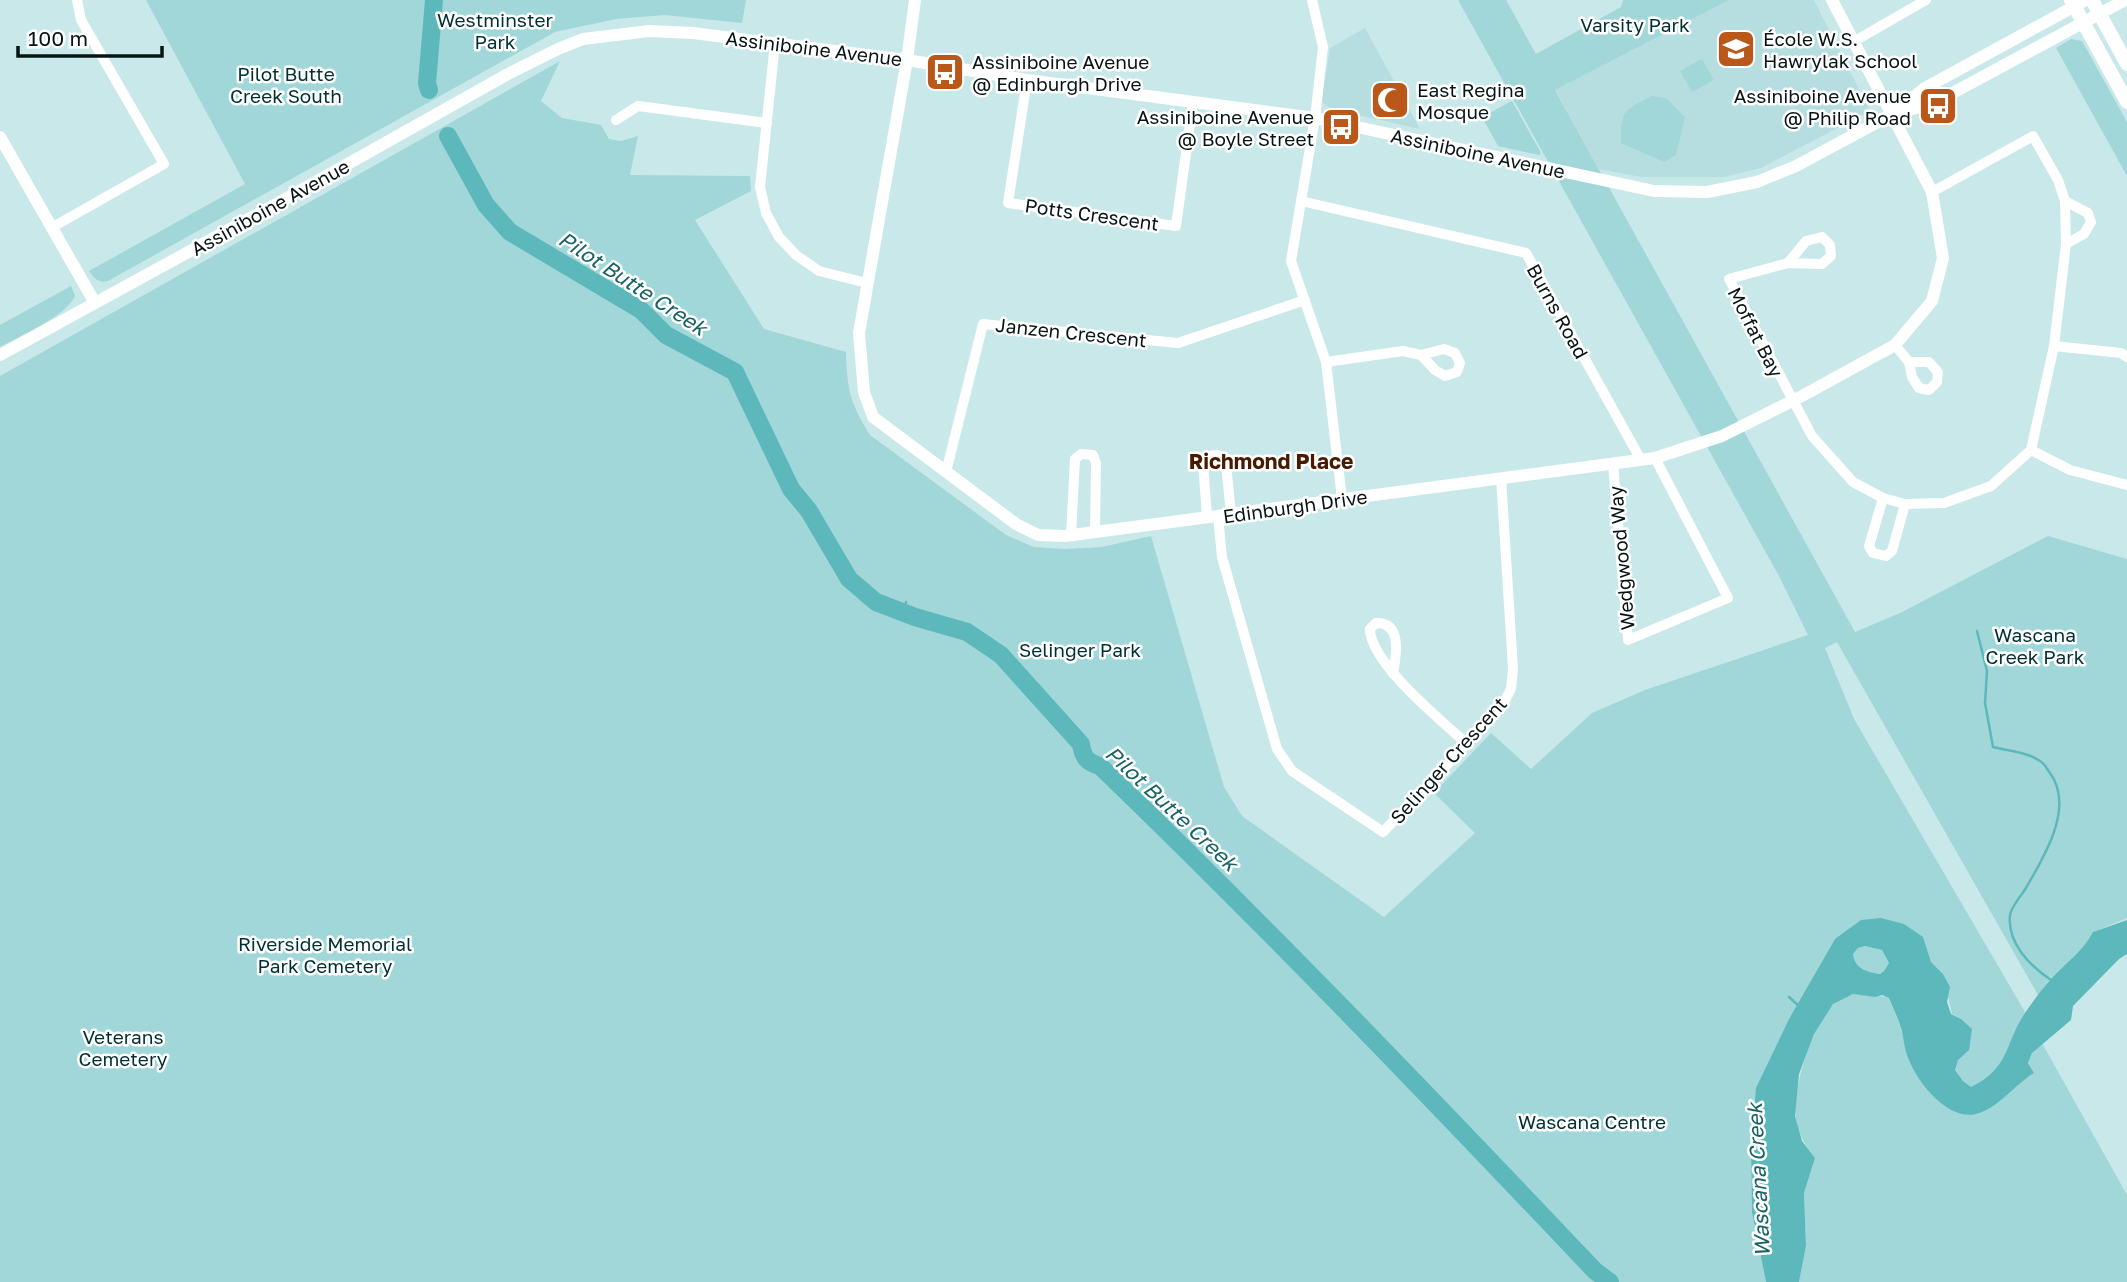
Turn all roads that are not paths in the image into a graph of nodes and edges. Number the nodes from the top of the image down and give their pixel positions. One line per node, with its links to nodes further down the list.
1 (77, 0): 26 (street)
2 (915, 0): 13 (street, Edinburgh Drive)
3 (1312, 0): 19 (street)
4 (1832, 0): 11 (street, Edinburgh Drive)
5 (1926, 0): 11 (street)
6 (2092, 0): 9 (main road)
7 (2125, 0): 9 (street, Assiniboine Avenue)
8 (2077, 2): 10 (main road); 18 (street, Assiniboine Avenue)
9 (2100, 14): 10 (street, Assiniboine Avenue); 14 (main road)
10 (2084, 23): 17 (main road); 18 (street, Assiniboine Avenue)
11 (1853, 41): 18 (street, Edinburgh Drive)
12 (775, 43): 13 (street, Assiniboine Avenue); 21 (street); 31 (street, Assiniboine Avenue)
13 (907, 60): 15 (street, Assiniboine Avenue); 29 (street, Edinburgh Drive)
14 (2127, 64)
15 (1027, 80): 16 (street, Assiniboine Avenue); 16 (street, Potts Crescent)
16 (1193, 102): 19 (street, Assiniboine Avenue)
17 (2127, 102)
18 (1891, 115): 19 (street, Assiniboine Avenue); 23 (street, Edinburgh Drive)
19 (1315, 118): 24 (street)
20 (615, 120): 21 (street)
21 (766, 123): 29 (street)
22 (0, 137): 26 (street)
23 (1933, 191): 25 (street); 32 (street, Edinburgh Drive)
24 (1301, 201): 30 (street); 41 (street, Burns Road)
25 (2065, 201): 27 (street); 27 (street)
26 (51, 228): 31 (street)
27 (2066, 244): 33 (street)
28 (1788, 263): 39 (street, Moffat Bay)
29 (867, 283): 43 (street, Edinburgh Drive)
30 (1305, 300): 37 (street); 43 (street, Janzen Crescent)
31 (96, 303): 35 (street, Assiniboine Avenue)
32 (1895, 345): 38 (street); 39 (street, Edinburgh Drive)
33 (2054, 346): 34 (street); 40 (street)
34 (2125, 354)
35 (0, 355)
36 (1422, 355): 37 (street)
37 (1326, 362): 47 (street)
38 (1909, 362)
39 (1792, 401): 41 (street, Edinburgh Drive); 46 (street)
40 (2031, 450): 45 (street); 48 (street)
41 (1648, 459): 42 (street, Edinburgh Drive); 42 (street, Wedgwood Way)
42 (1613, 463): 44 (street, Edinburgh Drive)
43 (946, 472): 51 (street, Edinburgh Drive)
44 (1502, 478): 47 (street, Edinburgh Drive); 53 (street, Selinger Crescent)
45 (2127, 485)
46 (1883, 498): 48 (street); 48 (street)
47 (1342, 499): 49 (street, Edinburgh Drive)
48 (1905, 504)
49 (1219, 516): 49 (street); 50 (street, Edinburgh Drive); 53 (street, Selinger Crescent)
50 (1095, 532): 51 (street, Edinburgh Drive); 51 (street)
51 (1071, 535)
52 (1393, 674): 52 (street); 53 (street)
53 (1466, 744)

